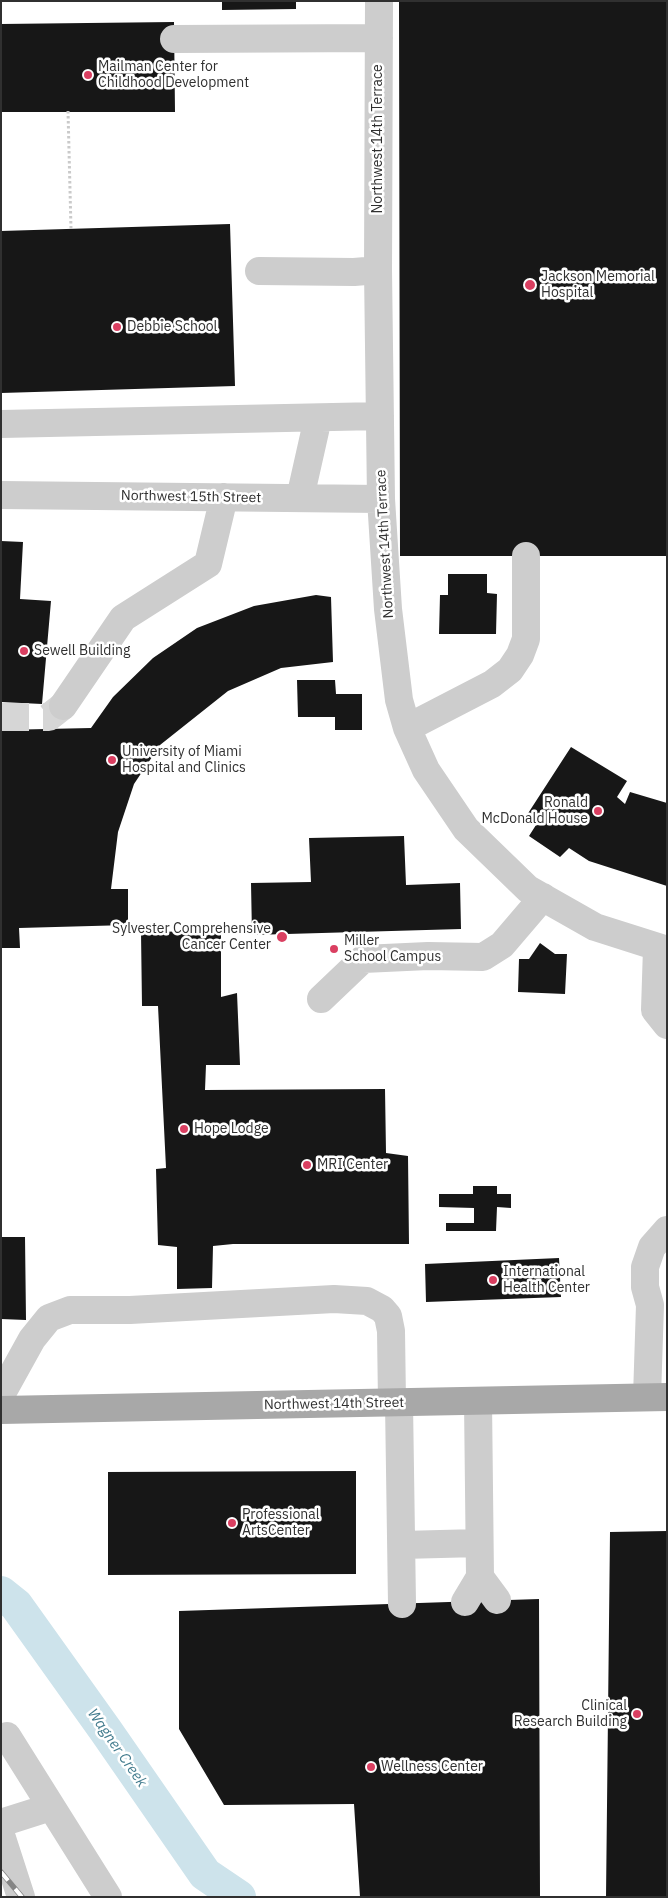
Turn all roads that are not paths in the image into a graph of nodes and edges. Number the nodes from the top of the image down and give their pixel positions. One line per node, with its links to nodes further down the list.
1 (379, 1): 2 (street, Northwest 14th Terrace)
2 (379, 38): 3 (street); 4 (street, Northwest 14th Terrace)
3 (174, 39)
4 (378, 270): 5 (street); 6 (street, Northwest 14th Terrace)
5 (259, 271)
6 (380, 416): 7 (street); 12 (street, Northwest 14th Terrace)
7 (318, 418): 8 (street); 11 (street)
8 (1, 424)
9 (1, 495): 10 (street, Northwest 15th Street)
10 (224, 497): 11 (street, Northwest 15th Street); 14 (street)
11 (300, 498): 12 (street, Northwest 15th Street)
12 (382, 499): 15 (street, Northwest 14th Terrace)
13 (526, 556): 15 (street)
14 (63, 706)
15 (407, 728): 16 (street, Northwest 14th Terrace)
16 (543, 897): 17 (street, Northwest 14th Terrace); 18 (street)
17 (662, 949): 19 (street)
18 (321, 998)
19 (667, 1025)
20 (667, 1230): 22 (street)
21 (1, 1395): 24 (street)
22 (657, 1397): 23 (main road, Northwest 14th Street)
23 (478, 1401): 24 (main road, Northwest 14th Street); 26 (street)
24 (395, 1402): 25 (main road, Northwest 14th Street); 27 (street)
25 (1, 1410)
26 (479, 1543): 27 (street); 28 (street)
27 (402, 1545): 31 (street)
28 (480, 1577): 29 (street); 30 (street)
29 (497, 1600)
30 (465, 1602)
31 (403, 1603)
32 (3, 1734): 33 (street)
33 (51, 1806): 34 (street); 37 (street)
34 (1, 1823)
35 (1, 1835): 36 (street)
36 (21, 1897)
37 (108, 1897)

